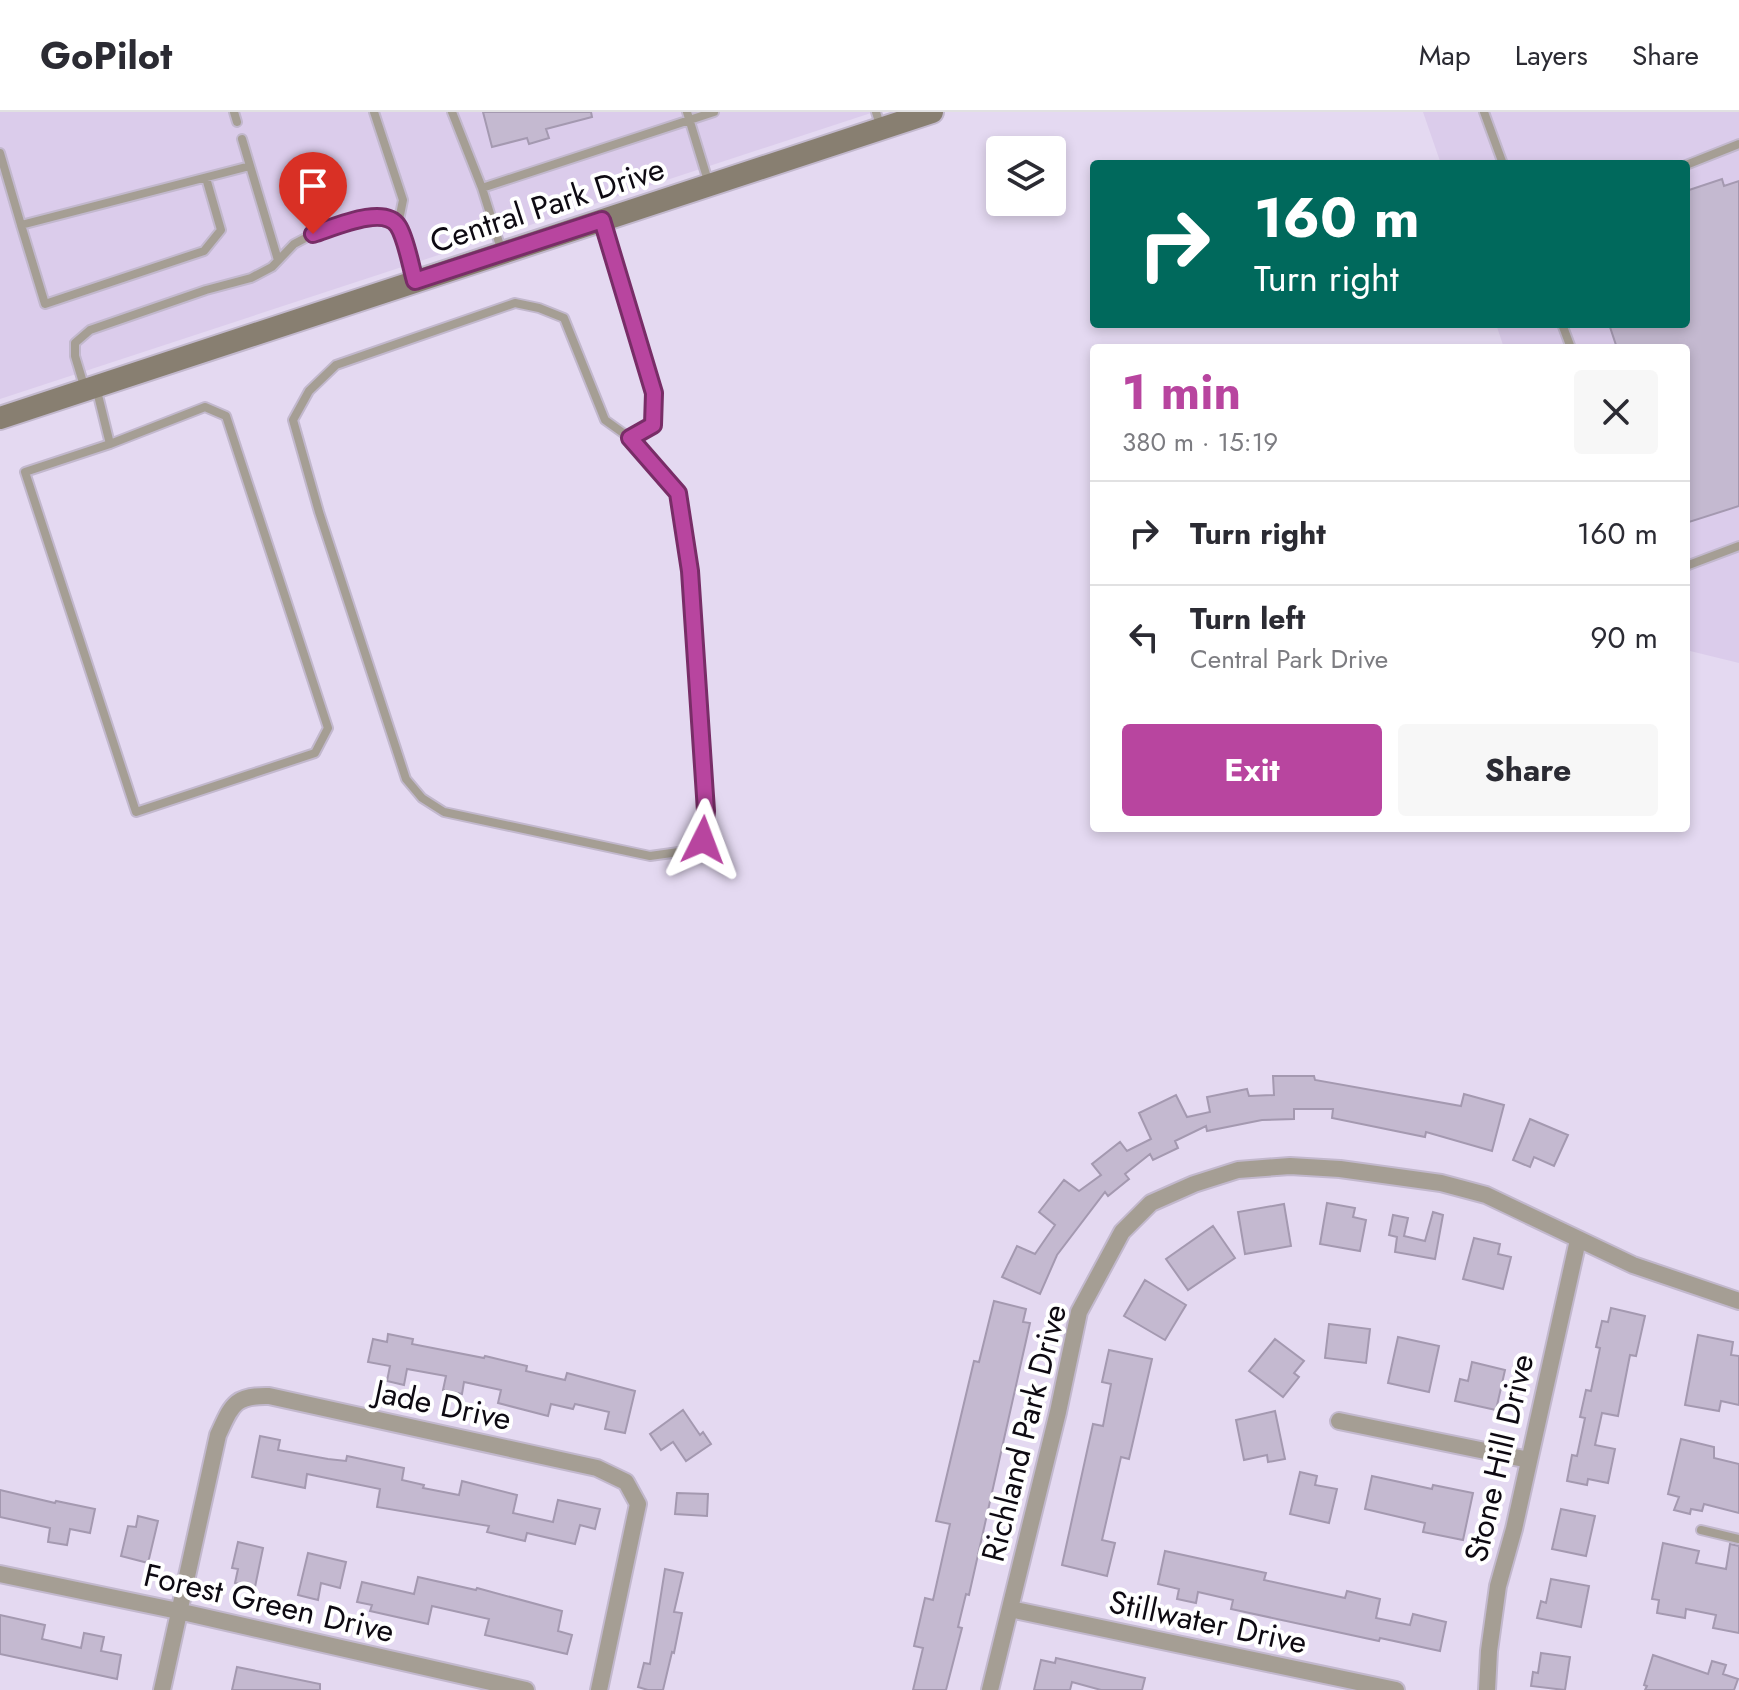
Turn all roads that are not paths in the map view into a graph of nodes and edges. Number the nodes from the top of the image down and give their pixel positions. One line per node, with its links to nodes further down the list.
1 (234, 112): 9 (lane)
2 (374, 112): 21 (lane)
3 (452, 112): 18 (lane)
4 (714, 112): 7 (lane)
5 (932, 112): 8 (street, Central Park Drive)
6 (1484, 112): 13 (lane)
7 (688, 116): 17 (lane); 18 (lane)
8 (878, 120): 17 (street, Central Park Drive)
9 (237, 122)
10 (242, 139): 15 (lane)
11 (1739, 144): 14 (lane)
12 (0, 153): 20 (lane)
13 (1502, 160)
14 (1690, 163)
15 (250, 166): 16 (lane); 23 (lane)
16 (206, 178): 20 (lane); 20 (lane)
17 (709, 185): 19 (street, Central Park Drive)
18 (482, 188): 22 (lane)
19 (602, 220): 22 (street, Central Park Drive); 27 (lane)
20 (21, 225)
21 (398, 225): 23 (lane); 24 (lane)
22 (502, 253): 24 (street, Central Park Drive)
23 (278, 260): 25 (lane)
24 (415, 281): 25 (street, Central Park Drive)
25 (90, 388): 26 (street, Central Park Drive); 28 (lane)
26 (0, 418)
27 (630, 438): 27 (lane)
28 (110, 444): 28 (lane)
29 (1739, 546): 30 (lane)
30 (1690, 564)
31 (1578, 1240): 32 (street, Richland Park Drive); 34 (street, Stone Hill Drive); 38 (street, Richland Park Drive)
32 (1739, 1301)
33 (1339, 1421): 34 (street)
34 (1529, 1460): 45 (street, Stone Hill Drive)
35 (1701, 1530): 36 (lane)
36 (1739, 1539)
37 (0, 1574): 39 (street, Forest Green Drive)
38 (1010, 1609): 43 (street, Richland Park Drive); 44 (street, Stillwater Drive)
39 (178, 1611): 40 (street); 41 (street, Forest Green Drive); 42 (street, Jade Drive)
40 (162, 1690)
41 (526, 1690)
42 (599, 1690)
43 (990, 1690)
44 (1396, 1690)
45 (1487, 1690)

